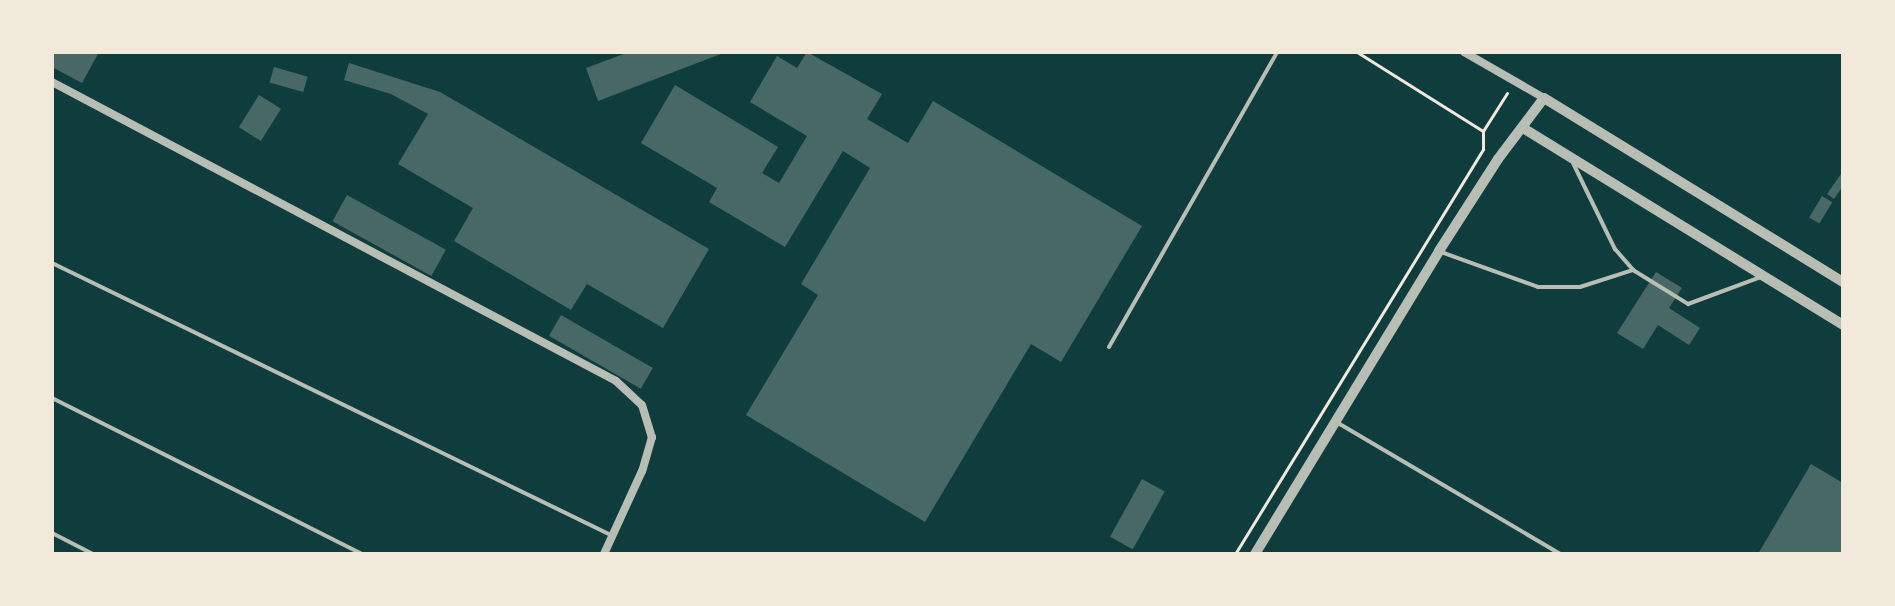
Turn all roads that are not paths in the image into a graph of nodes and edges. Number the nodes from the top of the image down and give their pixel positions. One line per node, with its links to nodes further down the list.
1 (1277, 52): 13 (lane)
2 (1464, 52): 4 (street)
3 (52, 82): 17 (street)
4 (1544, 98): 5 (street); 11 (street)
5 (1523, 128): 6 (street); 7 (street)
6 (1571, 157): 9 (lane); 10 (street)
7 (1439, 251): 9 (lane); 15 (street)
8 (52, 263): 17 (lane)
9 (1633, 270): 10 (lane)
10 (1763, 276): 12 (street)
11 (1843, 282)
12 (1843, 325)
13 (1109, 347)
14 (52, 398): 19 (lane)
15 (1336, 421): 21 (street); 22 (lane)
16 (52, 533): 18 (lane)
17 (613, 536): 20 (street)
18 (93, 554)
19 (362, 554)
20 (604, 554)
21 (1255, 554)
22 (1560, 554)

